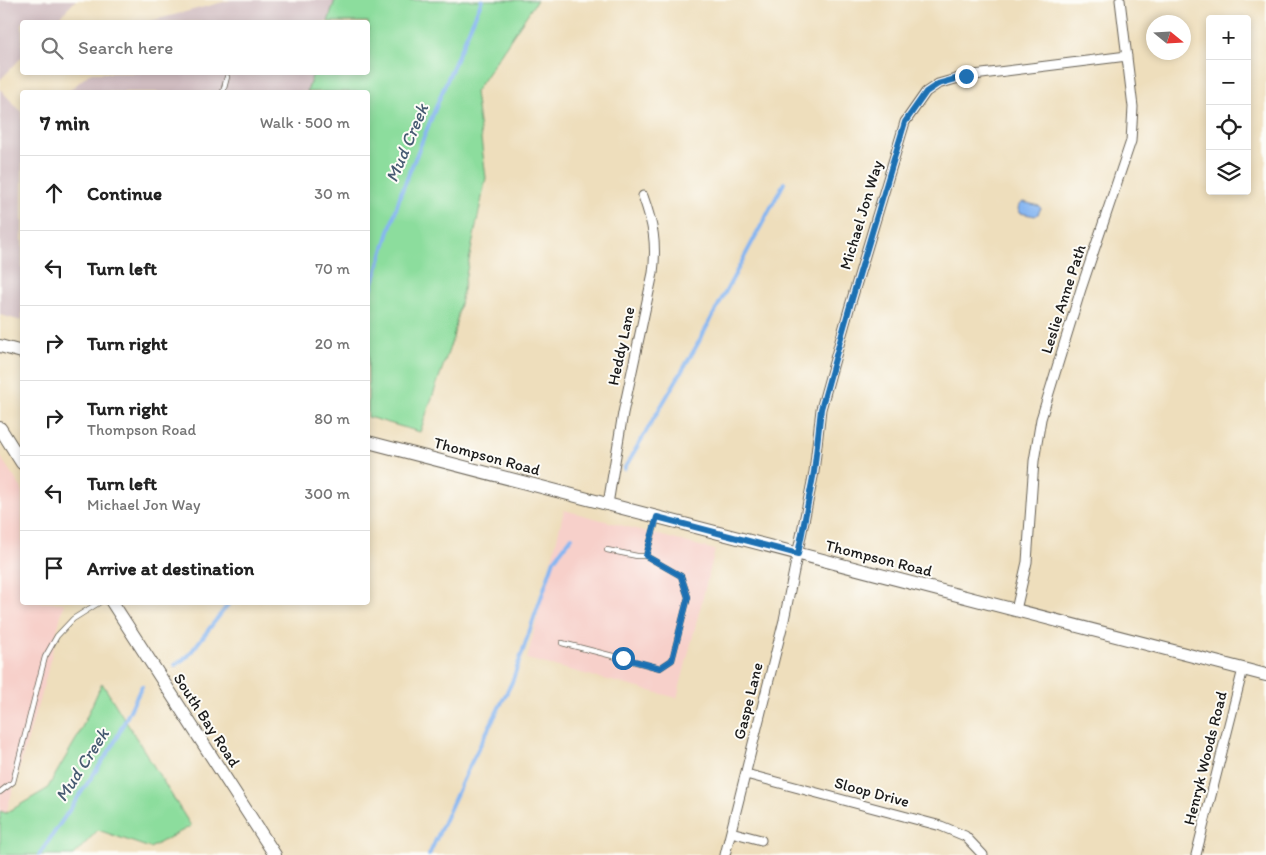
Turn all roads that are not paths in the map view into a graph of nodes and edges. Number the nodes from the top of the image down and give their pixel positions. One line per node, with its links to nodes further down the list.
1 (1120, 0): 2 (street, Leslie Anne Path)
2 (1127, 56): 14 (street, Michael Jon Way); 18 (street, Leslie Anne Path)
3 (227, 77): 4 (lane)
4 (223, 90)
5 (643, 196): 11 (street, Heddy Lane)
6 (0, 346): 7 (street)
7 (20, 351)
8 (0, 428): 10 (street)
9 (370, 443): 11 (street, Thompson Road)
10 (20, 460)
11 (608, 504): 12 (street, Thompson Road)
12 (657, 517): 14 (street, Thompson Road); 15 (lane)
13 (607, 550): 15 (lane)
14 (798, 554): 18 (street, Thompson Road); 22 (street, Gaspe Lane)
15 (646, 556): 19 (lane)
16 (95, 605): 23 (lane)
17 (114, 605): 26 (street, South Bay Road)
18 (1016, 610): 20 (street, Thompson Road)
19 (562, 643)
20 (1243, 669): 21 (street, Thompson Road); 29 (street, Henryk Woods Road)
21 (1266, 675)
22 (746, 774): 24 (street, Gaspe Lane); 28 (street, Sloop Drive)
23 (0, 792)
24 (731, 832): 25 (street); 27 (street, Gaspe Lane)
25 (761, 840)
26 (275, 855)
27 (725, 855)
28 (983, 855)
29 (1196, 855)

